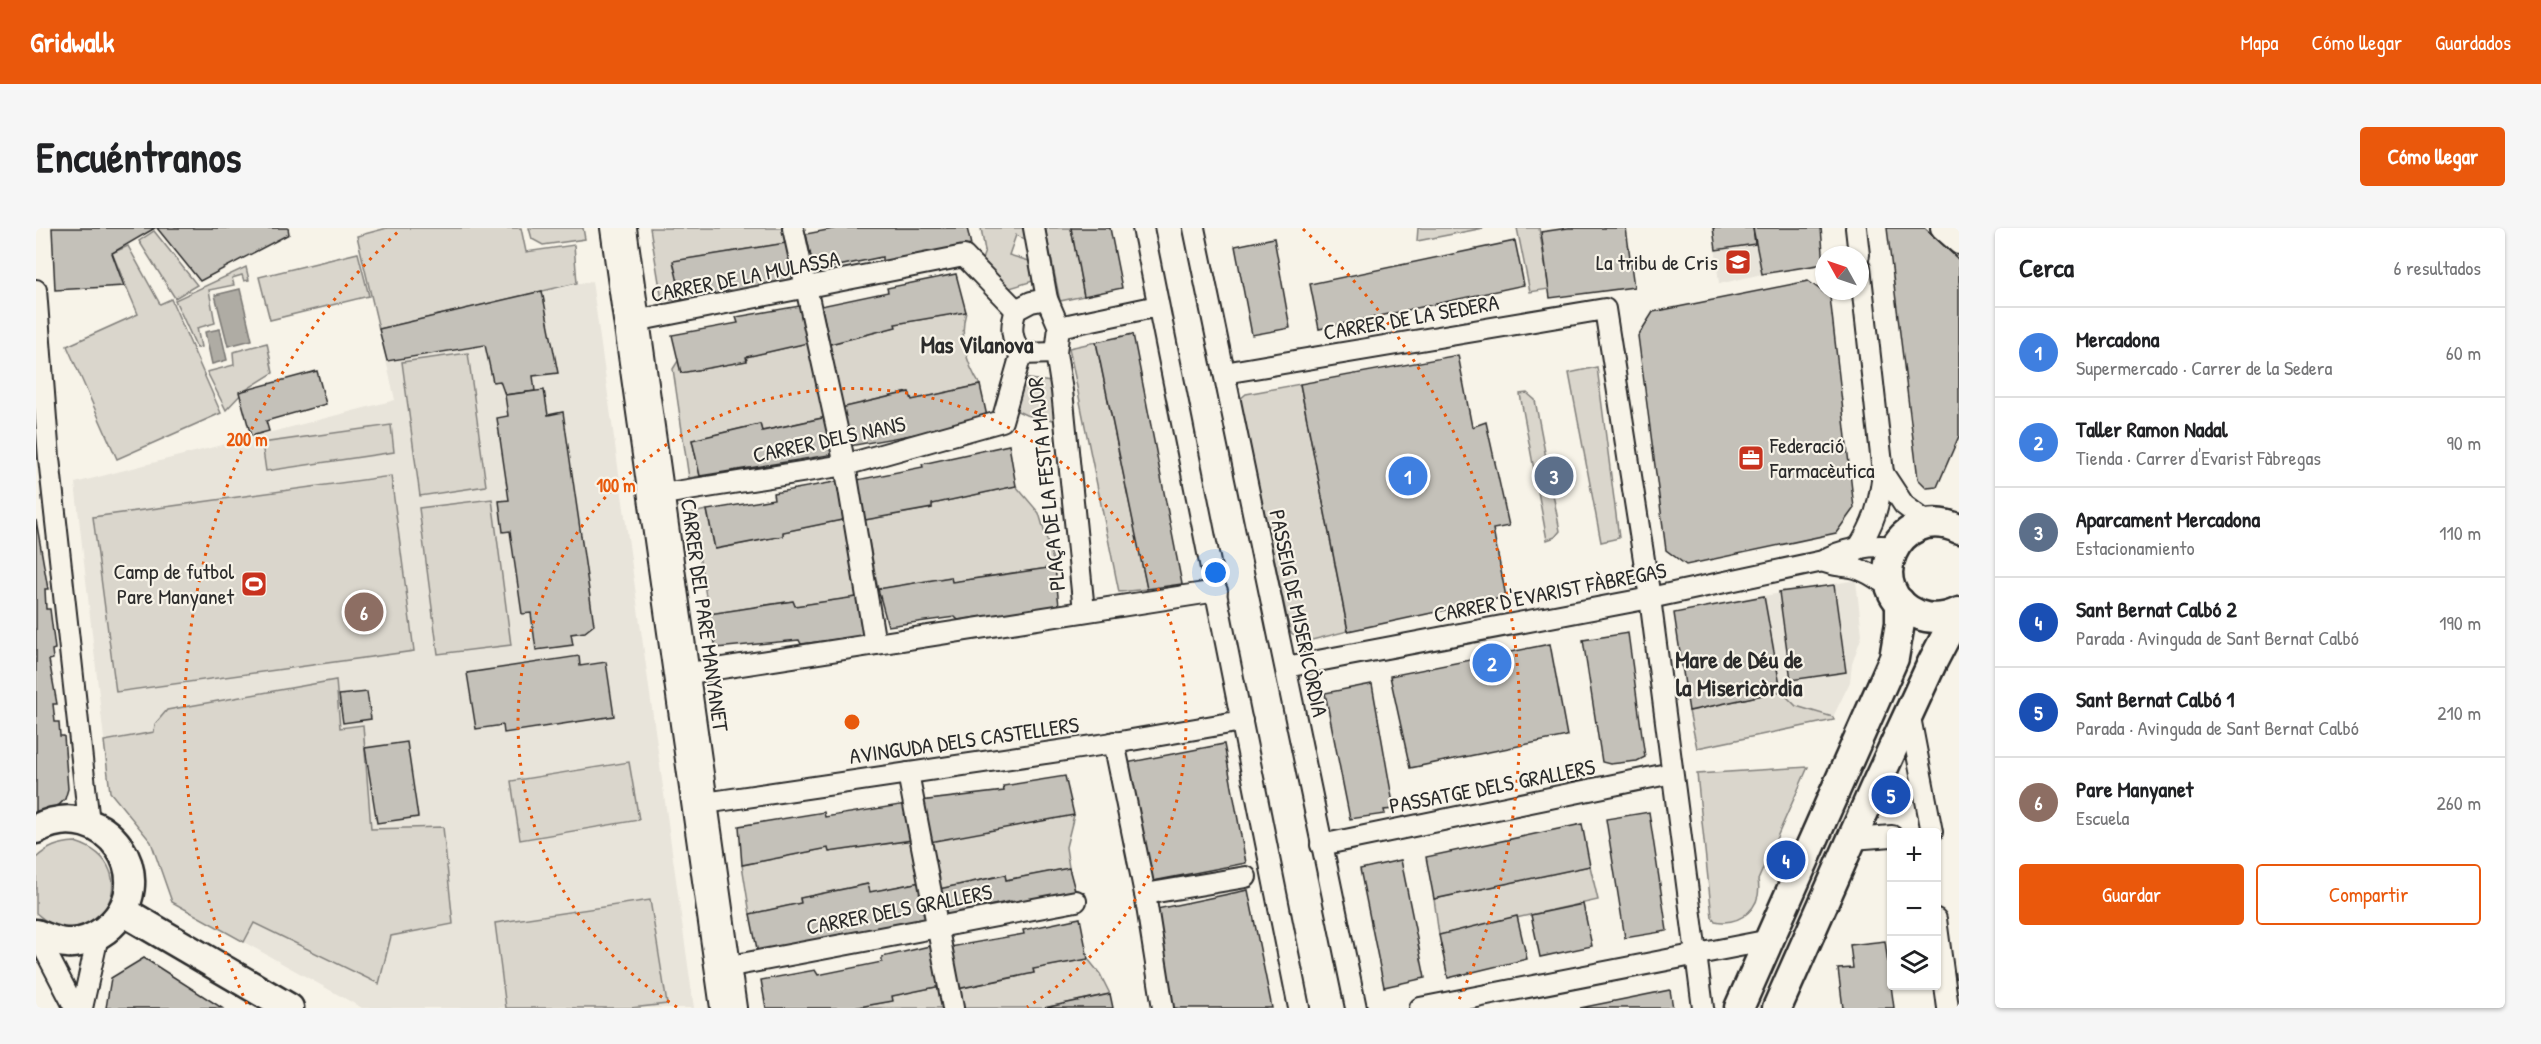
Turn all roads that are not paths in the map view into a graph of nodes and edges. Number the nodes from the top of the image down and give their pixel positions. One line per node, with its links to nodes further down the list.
1 (611, 228): 39 (street, CARRER DEL PARE MANYANET)
2 (626, 228): 17 (street, CARRER DEL PARE MANYANET)
3 (793, 228): 11 (street)
4 (1034, 228): 13 (street, PLAÇA DE LA FESTA MAJOR)
5 (1143, 228): 15 (street)
6 (1194, 228): 21 (street, PASSEIG DE MISERICÒRDIA)
7 (1856, 228): 10 (street)
8 (1941, 228): 9 (street)
9 (1959, 244)
10 (1858, 246)
11 (805, 289): 16 (street, CARRER DE LA MULASSA); 17 (street, CARRER DE LA MULASSA); 24 (street)
12 (36, 290): 23 (street)
13 (1047, 299): 16 (street); 18 (street, PLAÇA DE LA FESTA MAJOR)
14 (1864, 300): 25 (street)
15 (1158, 306): 18 (street); 32 (street)
16 (1016, 309): 20 (street, PLAÇA DE LA FESTA MAJOR)
17 (640, 320): 26 (street, CARRER DEL PARE MANYANET)
18 (1059, 327): 19 (street, PLAÇA DE LA FESTA MAJOR)
19 (1056, 353): 20 (street, PLAÇA DE LA FESTA MAJOR); 35 (street, PLAÇA DE LA FESTA MAJOR)
20 (1021, 354): 22 (street, PLAÇA DE LA FESTA MAJOR)
21 (1224, 373): 34 (street, CARRER DE LA SEDERA); 38 (street, PASSEIG DE MISERICÒRDIA)
22 (1002, 421): 24 (street, CARRER DELS NANS)
23 (43, 458): 46 (street)
24 (844, 465): 26 (street, CARRER DELS NANS); 37 (street)
25 (1883, 473): 27 (street); 28 (street)
26 (663, 494): 39 (street, CARRER DEL PARE MANYANET)
27 (1879, 506): 29 (street); 30 (street)
28 (1949, 523): 29 (main road)
29 (1896, 544): 30 (street, CARRER D'EVARIST FÀBREGAS); 33 (main road)
30 (1857, 550): 31 (street, CARRER D'EVARIST FÀBREGAS)
31 (1823, 561): 33 (street, CARRER D'EVARIST FÀBREGAS); 34 (street, CARRER D'EVARIST FÀBREGAS)
32 (1217, 591): 35 (street); 41 (street)
33 (1896, 595): 36 (main road); 60 (main road)
34 (1650, 598): 38 (street, CARRER D'EVARIST FÀBREGAS); 44 (street)
35 (1084, 611): 37 (street)
36 (1959, 612): 40 (main road)
37 (875, 644): 39 (street)
38 (1286, 667): 51 (street, PASSEIG DE MISERICÒRDIA)
39 (681, 675): 45 (street, CARRER DEL PARE MANYANET)
40 (1909, 712): 47 (street); 50 (main road)
41 (1242, 721): 42 (street, AVINGUDA DELS CASTELLERS); 70 (street)
42 (1114, 742): 43 (street, AVINGUDA DELS CASTELLERS); 53 (street)
43 (908, 773): 45 (street, AVINGUDA DELS CASTELLERS); 56 (street)
44 (1672, 774): 51 (street, PASSATGE DELS GRALLERS); 61 (street)
45 (700, 803): 62 (street, CARRER DEL PARE MANYANET); 66 (street, CARRER DEL PARE MANYANET)
46 (88, 823): 48 (main road); 55 (main road)
47 (1931, 828)
48 (36, 829)
49 (1887, 836): 50 (street)
50 (1852, 839): 75 (main road)
51 (1321, 845): 71 (street, PASSEIG DE MISERICÒRDIA)
52 (1246, 877): 53 (street)
53 (1145, 894): 69 (street)
54 (1076, 901): 56 (street, CARRER DELS GRALLERS)
55 (123, 911): 58 (main road); 65 (main road)
56 (938, 926): 62 (street, CARRER DELS GRALLERS); 68 (street)
57 (36, 934): 58 (main road); 63 (street)
58 (98, 936): 64 (street)
59 (1938, 936): 76 (street)
60 (1770, 940): 61 (street); 74 (main road)
61 (1695, 955): 72 (street); 73 (street)
62 (731, 966): 67 (street, CARRER DEL PARE MANYANET)
63 (75, 1008)
64 (82, 1008)
65 (289, 1008)
66 (721, 1008)
67 (736, 1008)
68 (953, 1008)
69 (1163, 1008)
70 (1299, 1008)
71 (1356, 1008)
72 (1419, 1008)
73 (1703, 1008)
74 (1739, 1008)
75 (1778, 1008)
76 (1948, 1008)

